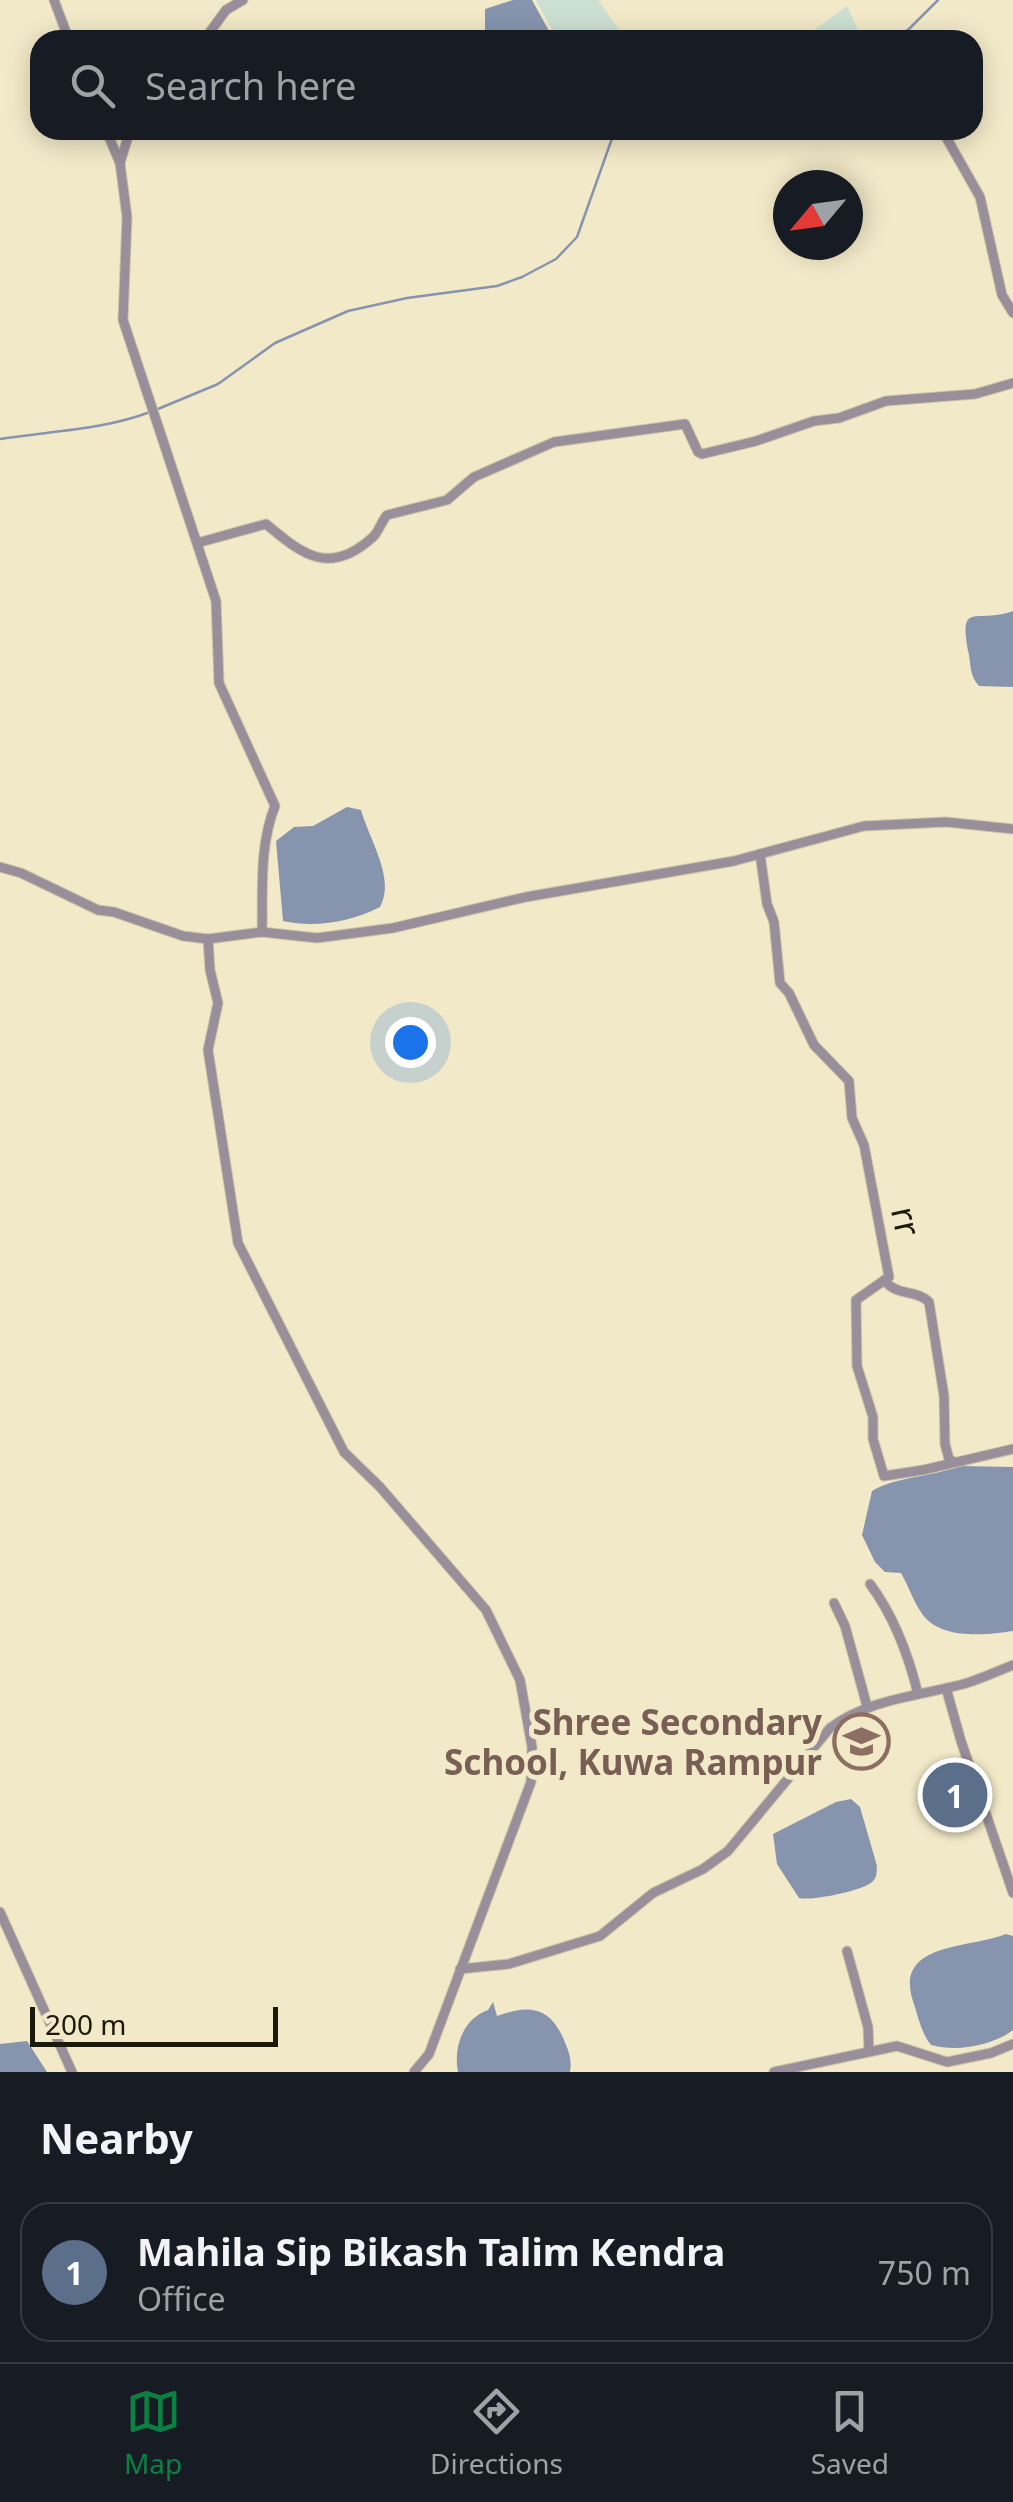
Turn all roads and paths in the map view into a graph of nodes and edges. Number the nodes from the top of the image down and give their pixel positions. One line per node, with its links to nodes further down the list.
1 (54, 0): 3 (street)
2 (243, 0): 4 (street)
3 (65, 30)
4 (211, 30)
5 (110, 140): 8 (street)
6 (127, 140): 8 (street)
7 (948, 140): 9 (street)
8 (120, 163): 11 (street)
9 (1013, 313)
10 (1013, 383): 11 (street)
11 (197, 543): 15 (street)
12 (1013, 829): 13 (street)
13 (760, 854): 15 (street); 17 (street, rr)
14 (0, 867): 16 (street)
15 (262, 932): 16 (street)
16 (208, 939): 29 (street)
17 (884, 1280): 19 (street); 19 (street, rr)
18 (1013, 1449): 19 (street, rr)
19 (954, 1462)
20 (870, 1584): 24 (street)
21 (834, 1604): 25 (street)
22 (1013, 1665): 23 (street)
23 (946, 1688): 24 (street); 26 (street)
24 (918, 1694): 25 (street)
25 (867, 1706): 29 (street)
26 (1013, 1893)
27 (0, 1912): 32 (street)
28 (847, 1951): 31 (street)
29 (460, 1969): 33 (street)
30 (1013, 2044): 31 (street)
31 (869, 2052): 34 (street)
32 (72, 2072)
33 (414, 2072)
34 (774, 2072)

